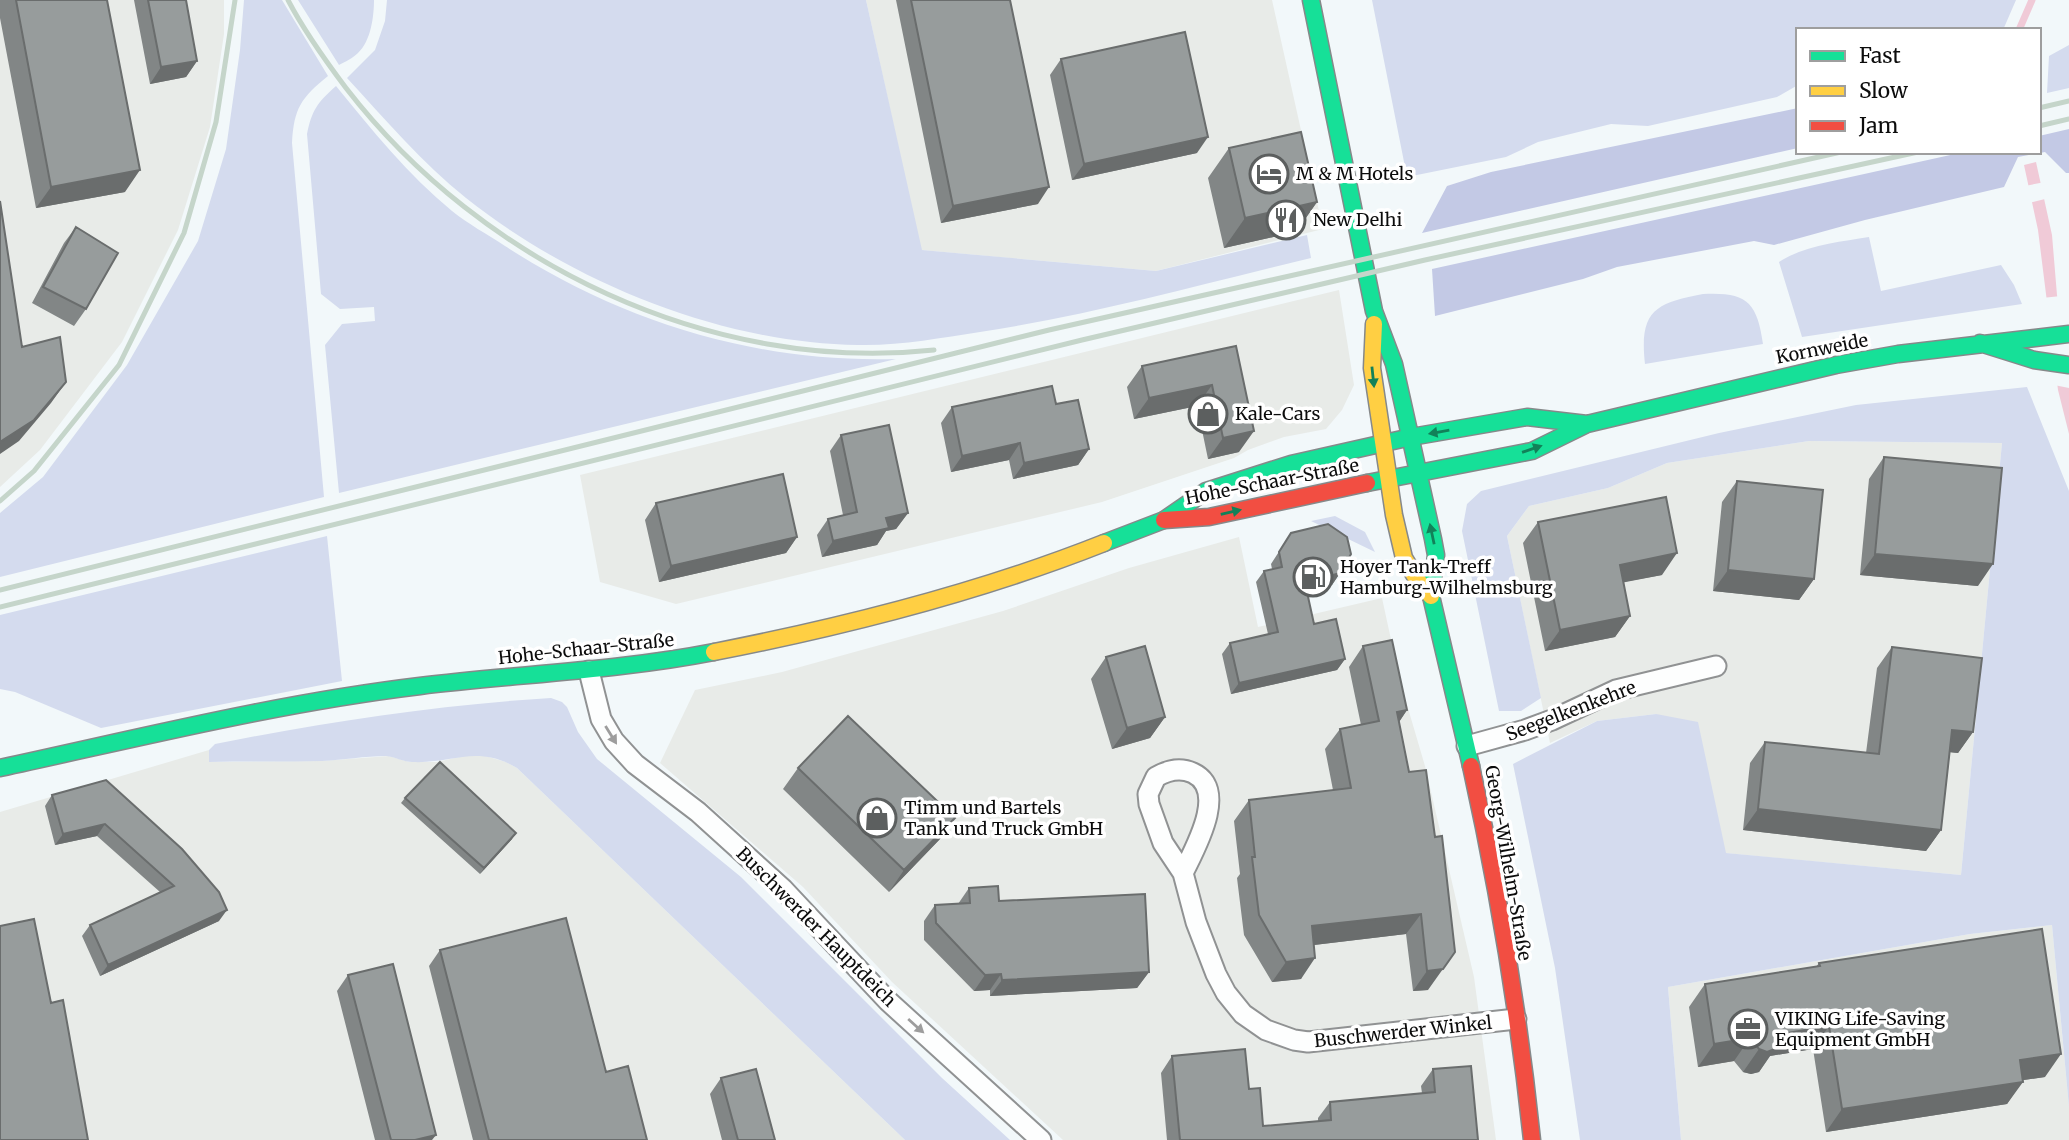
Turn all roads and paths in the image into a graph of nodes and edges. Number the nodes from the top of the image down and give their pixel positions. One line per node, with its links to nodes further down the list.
1 (1311, 0): 2 (main road, Georg-Wilhelm-Straße)
2 (1374, 311): 7 (main road, Georg-Wilhelm-Straße); 8 (main road, Georg-Wilhelm-Straße, one-way to 8)
3 (2069, 334): 4 (main road, Kornweide)
4 (1980, 343): 5 (main road); 6 (main road, Kornweide)
5 (2069, 365)
6 (1587, 424): 7 (main road, Kornweide, one-way to 7); 9 (main road, Kornweide, one-way to 6)
7 (1410, 437): 8 (main road, Kornweide); 9 (main road, Georg-Wilhelm-Straße)
8 (1381, 443): 10 (main road, Georg-Wilhelm-Straße); 11 (main road, Hohe-Schaar-Straße)
9 (1419, 473): 10 (main road, Kornweide); 12 (main road, Georg-Wilhelm-Straße, one-way to 9)
10 (1387, 479): 11 (main road, Hohe-Schaar-Straße, one-way to 10); 12 (main road, Georg-Wilhelm-Straße)
11 (1164, 520): 14 (main road, Hohe-Schaar-Straße)
12 (1431, 596): 15 (main road, Georg-Wilhelm-Straße)
13 (1716, 666): 15 (street, Seegelkenkehre)
14 (589, 671): 16 (main road, Hohe-Schaar-Straße); 19 (street, Buschwerder Hauptdeich, one-way to 19)
15 (1467, 746): 18 (main road, Georg-Wilhelm-Straße)
16 (0, 768)
17 (1183, 873): 17 (street, Buschwerder Winkel); 18 (street, Buschwerder Winkel)
18 (1516, 1019): 20 (main road, Georg-Wilhelm-Straße)
19 (1041, 1140)
20 (1532, 1140)

